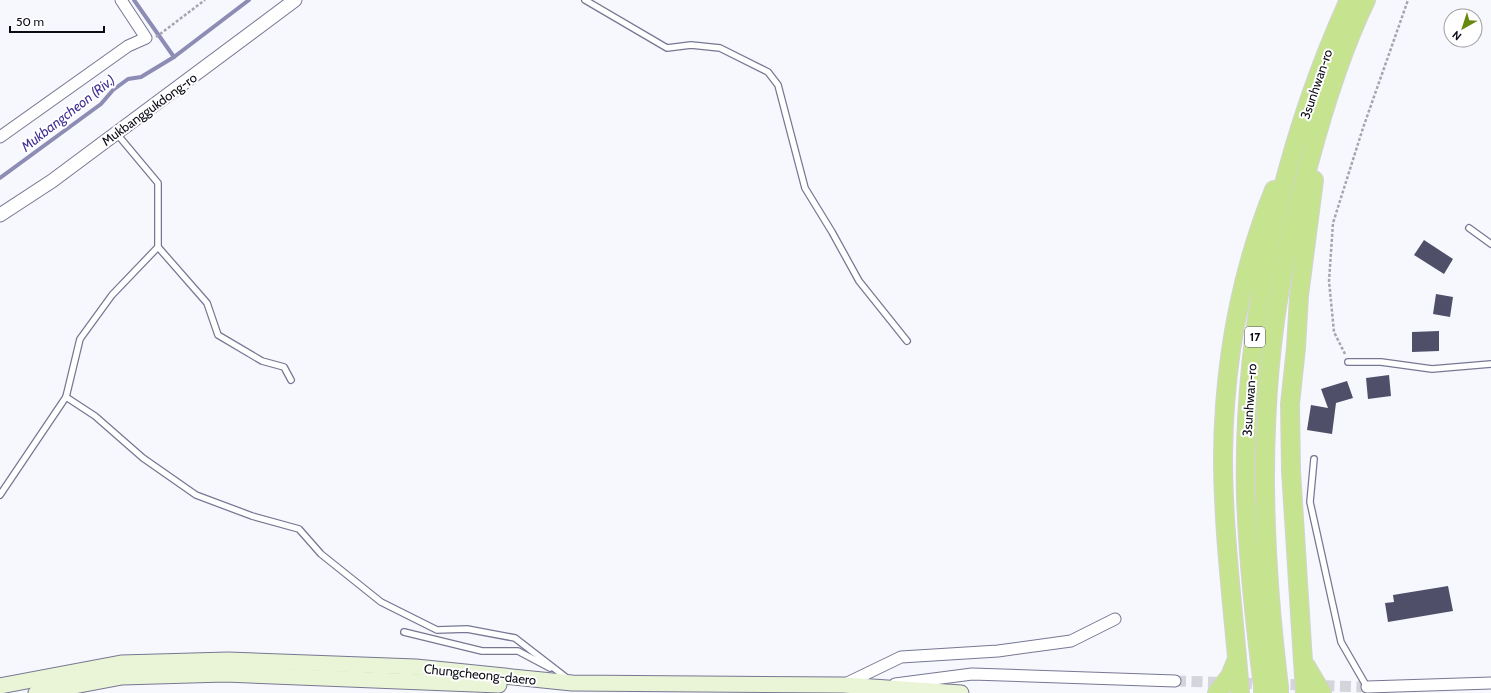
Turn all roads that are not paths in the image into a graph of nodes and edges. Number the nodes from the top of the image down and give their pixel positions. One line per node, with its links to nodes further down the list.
1 (121, 0): 9 (street)
2 (296, 0): 8 (street, Mukbanggukdong-ro)
3 (585, 0): 14 (lane)
4 (1349, 0): 7 (highway, 3sunhwan-ro / 17)
5 (1366, 0): 6 (highway, 3sunhwan-ro / 17)
6 (1334, 81): 31 (highway, 3sunhwan-ro / 17); 32 (highway)
7 (1308, 106): 23 (highway); 31 (highway, 3sunhwan-ro / 17)
8 (116, 134): 10 (street, Mukbanggukdong-ro); 13 (lane)
9 (0, 136)
10 (0, 215)
11 (1469, 228): 12 (lane)
12 (1491, 244)
13 (158, 247): 17 (lane); 18 (lane)
14 (907, 341)
15 (1348, 362): 16 (lane)
16 (1491, 364)
17 (290, 380)
18 (66, 397): 20 (lane); 24 (lane)
19 (1314, 459): 30 (lane)
20 (0, 495)
21 (1114, 619): 27 (street)
22 (404, 632): 24 (lane)
23 (1237, 658): 36 (highway); 37 (highway)
24 (567, 678): 27 (main road, Chungcheong-daero); 28 (main road, Chungcheong-daero)
25 (1175, 681): 29 (street)
26 (1491, 683): 30 (street)
27 (843, 685): 29 (main road, Chungcheong-daero)
28 (0, 686)
29 (872, 687): 35 (main road, Chungcheong-daero)
30 (1367, 687)
31 (1271, 690)
32 (1311, 692): 37 (highway)
33 (36, 693): 34 (main road, Chungcheong-daero)
34 (636, 693)
35 (961, 693)
36 (1217, 693)
37 (1240, 693)

